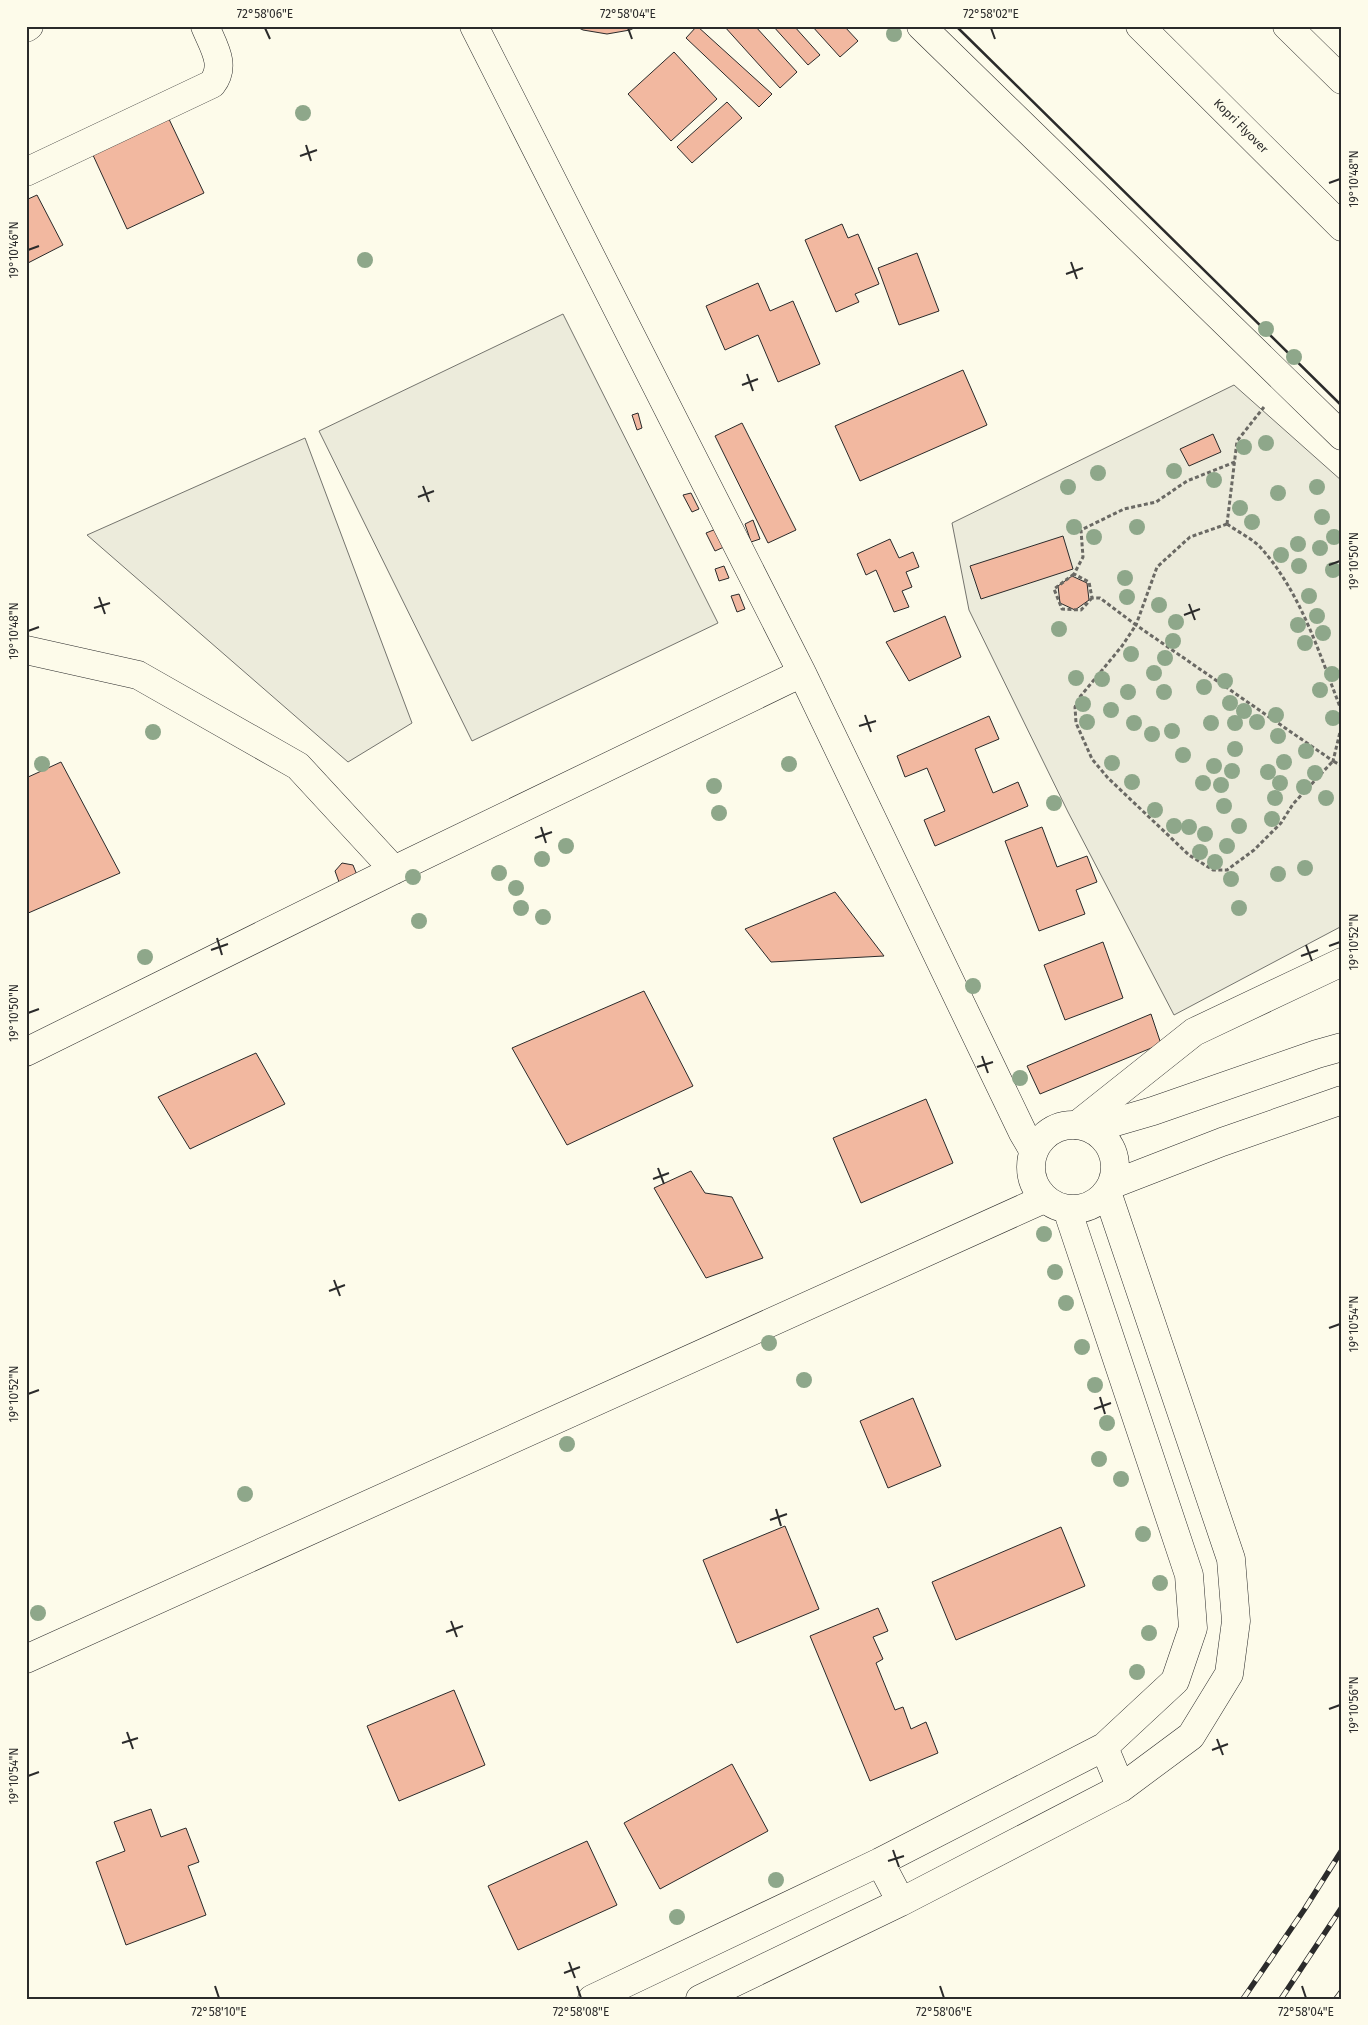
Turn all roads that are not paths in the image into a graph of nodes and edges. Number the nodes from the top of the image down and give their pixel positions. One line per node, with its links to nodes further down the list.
1 (205, 26): 7 (main road)
2 (474, 26): 11 (main road)
3 (921, 26): 9 (main road)
4 (1140, 26): 8 (main road, Kopri Flyover)
5 (1287, 26): 6 (main road)
6 (1342, 80)
7 (26, 172)
8 (1342, 227)
9 (1342, 436)
10 (26, 650): 12 (main road)
11 (802, 673): 12 (main road); 18 (main road)
12 (394, 870): 15 (main road)
13 (1342, 962): 17 (main road)
14 (1342, 1047): 17 (main road)
15 (26, 1052)
16 (1342, 1100): 19 (main road)
17 (1084, 1127): 18 (main road); 19 (main road)
18 (1033, 1150): 20 (main road)
19 (1109, 1189): 20 (main road); 21 (main road)
20 (1056, 1204): 22 (main road); 23 (main road)
21 (1232, 1559): 22 (main road); 25 (main road)
22 (1189, 1575): 24 (main road)
23 (26, 1659)
24 (1104, 1747): 25 (main road); 26 (main road)
25 (1121, 1788): 27 (main road)
26 (880, 1862): 27 (main road); 28 (main road)
27 (901, 1902): 30 (main road)
28 (624, 1992): 29 (main road)
29 (592, 1999)
30 (700, 1999)

